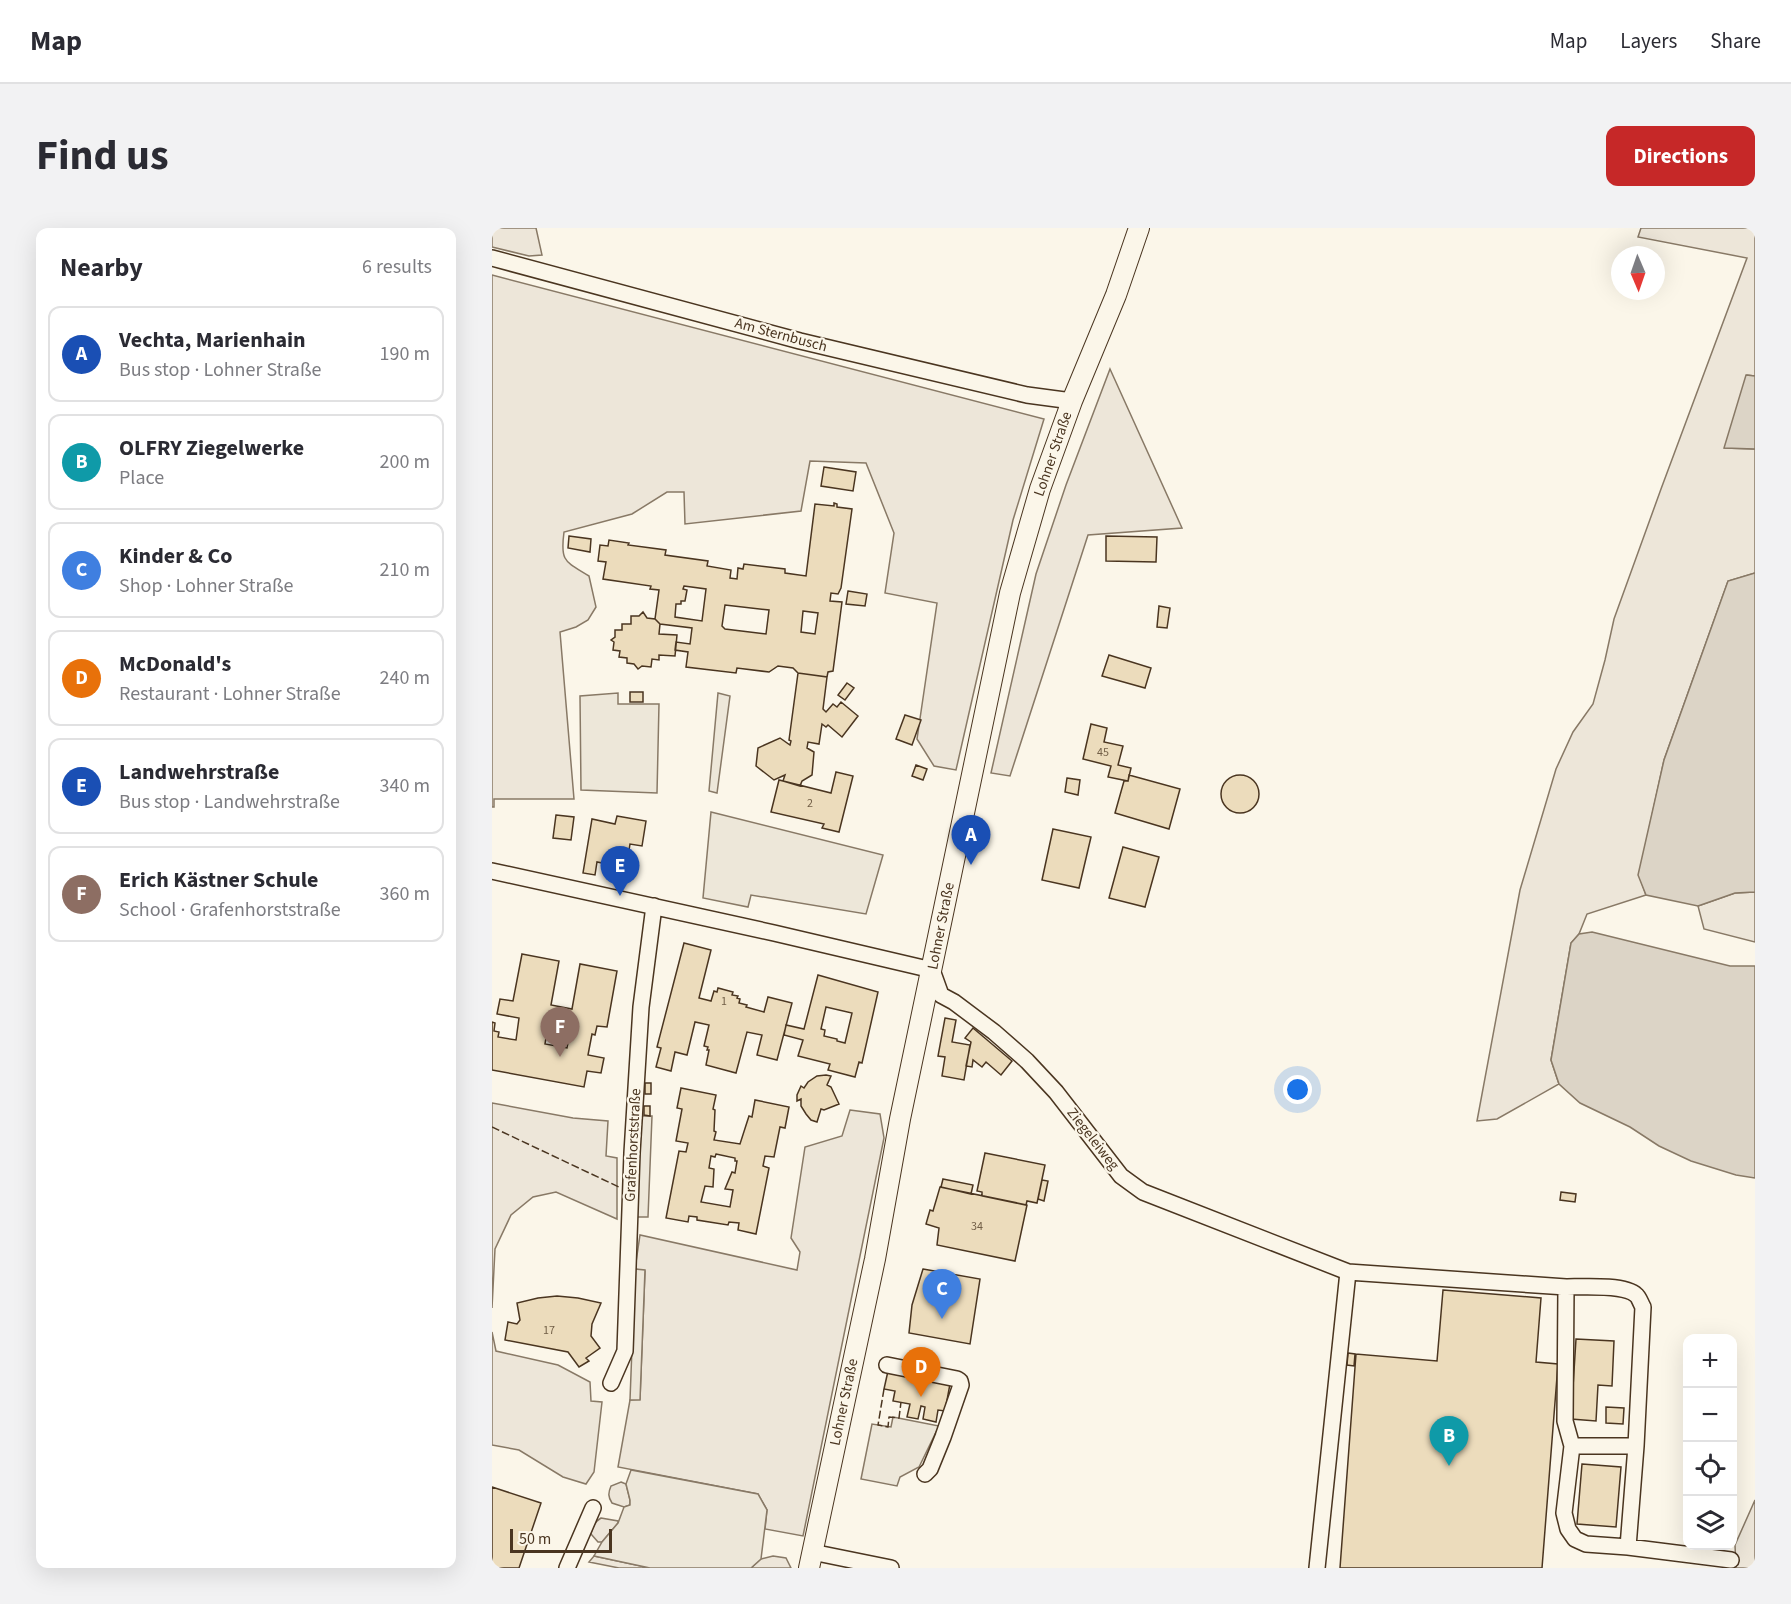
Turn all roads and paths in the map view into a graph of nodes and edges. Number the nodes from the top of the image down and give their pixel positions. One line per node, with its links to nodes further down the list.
1 (1139, 228): 3 (main road, Lohner Straße)
2 (492, 258): 3 (street, Am Sternbusch)
3 (1072, 401): 6 (main road, Lohner Straße)
4 (492, 871): 5 (street)
5 (654, 906): 6 (street); 10 (street, Grafenhorststraße)
6 (932, 970): 7 (street, Ziegeleiweg); 16 (main road, Lohner Straße)
7 (1348, 1272): 8 (street, Ziegeleiweg); 20 (street)
8 (1566, 1287): 11 (street); 12 (street, Ziegeleiweg)
9 (887, 1365): 13 (street)
10 (611, 1383)
11 (1572, 1446): 12 (street); 15 (street)
12 (1636, 1446): 15 (street, Ziegeleiweg)
13 (925, 1474)
14 (593, 1508): 18 (street)
15 (1628, 1547): 17 (street)
16 (811, 1560): 19 (street)
17 (1731, 1560)
18 (567, 1568)
19 (891, 1568)
20 (1317, 1568)

